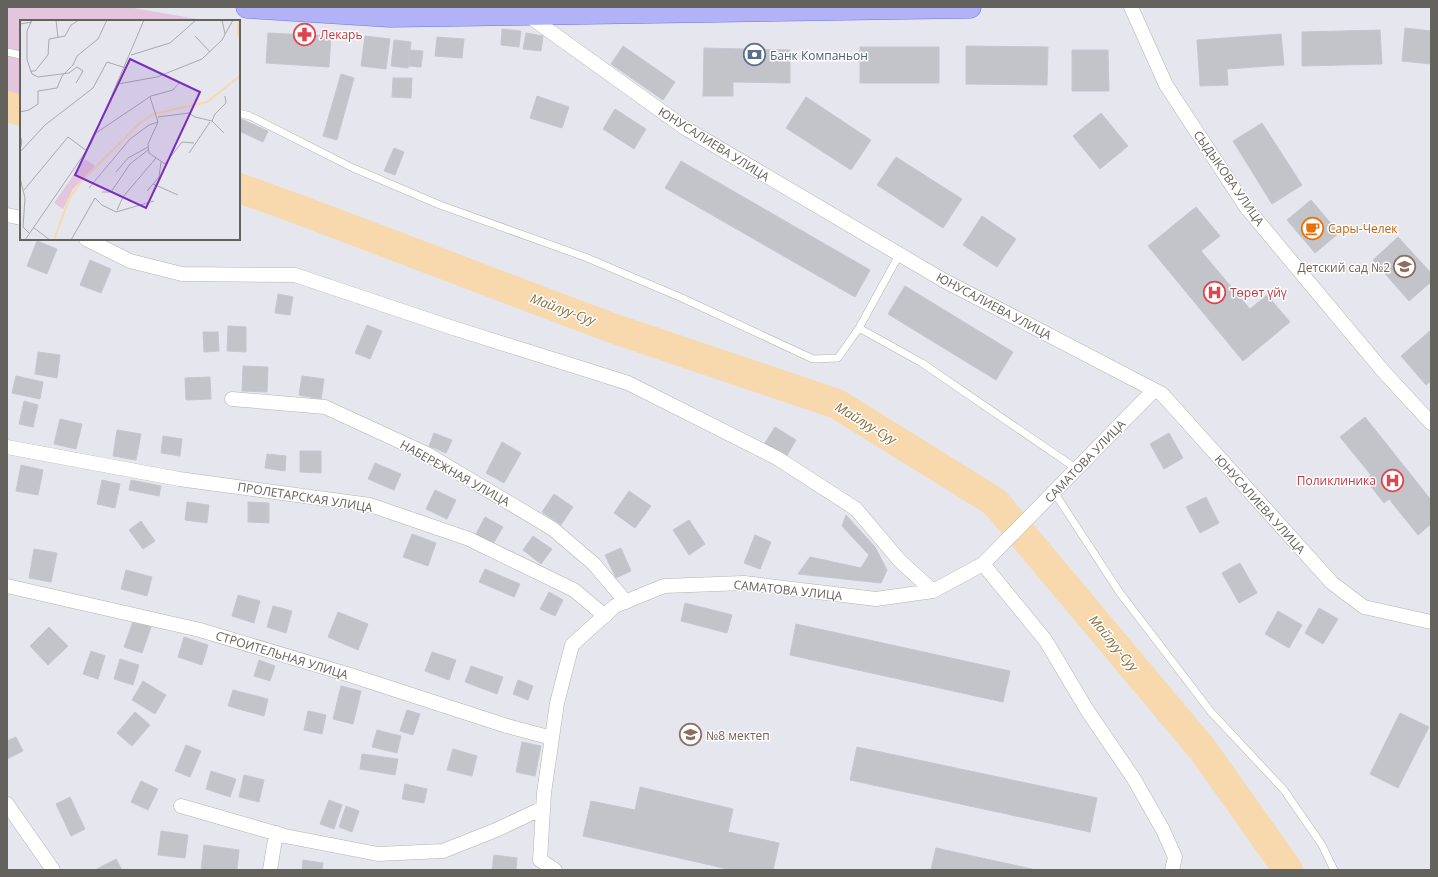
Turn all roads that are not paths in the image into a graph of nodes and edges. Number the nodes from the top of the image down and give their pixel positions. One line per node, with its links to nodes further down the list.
1 (247, 7): 4 (main road)
2 (970, 7): 5 (main road)
3 (1131, 7): 16 (street, СЫДЫКОВА УЛИЦА)
4 (300, 9): 5 (main road)
5 (526, 14): 12 (street, ЮНУСАЛИЕВА УЛИЦА)
6 (7, 52): 7 (lane)
7 (20, 55)
8 (240, 112): 13 (lane)
9 (7, 215): 10 (street)
10 (20, 218)
11 (88, 240): 22 (street)
12 (899, 254): 13 (lane); 14 (street, ЮНУСАЛИЕВА УЛИЦА)
13 (858, 328): 18 (lane)
14 (1154, 390): 18 (street, САМАТОВА УЛИЦА); 25 (street, ЮНУСАЛИЕВА УЛИЦА)
15 (232, 399): 23 (street, НАБЕРЕЖНАЯ УЛИЦА)
16 (1431, 423)
17 (7, 447): 24 (street, ПРОЛЕТАРСКАЯ УЛИЦА)
18 (1077, 469): 19 (street, САМАТОВА УЛИЦА)
19 (1054, 492): 20 (street, САМАТОВА УЛИЦА); 35 (lane)
20 (983, 564): 22 (street, САМАТОВА УЛИЦА); 34 (street)
21 (7, 586): 26 (street, СТРОИТЕЛЬНАЯ УЛИЦА)
22 (933, 591): 23 (street, САМАТОВА УЛИЦА)
23 (626, 602): 24 (street, САМАТОВА УЛИЦА)
24 (605, 616): 26 (street, САМАТОВА УЛИЦА)
25 (1431, 622)
26 (552, 738): 29 (street, САМАТОВА УЛИЦА)
27 (7, 804): 31 (street)
28 (181, 806): 30 (street)
29 (543, 808): 30 (street); 33 (street, САМАТОВА УЛИЦА)
30 (276, 833): 32 (street)
31 (53, 870)
32 (270, 870)
33 (555, 870)
34 (1172, 870)
35 (1334, 870)

